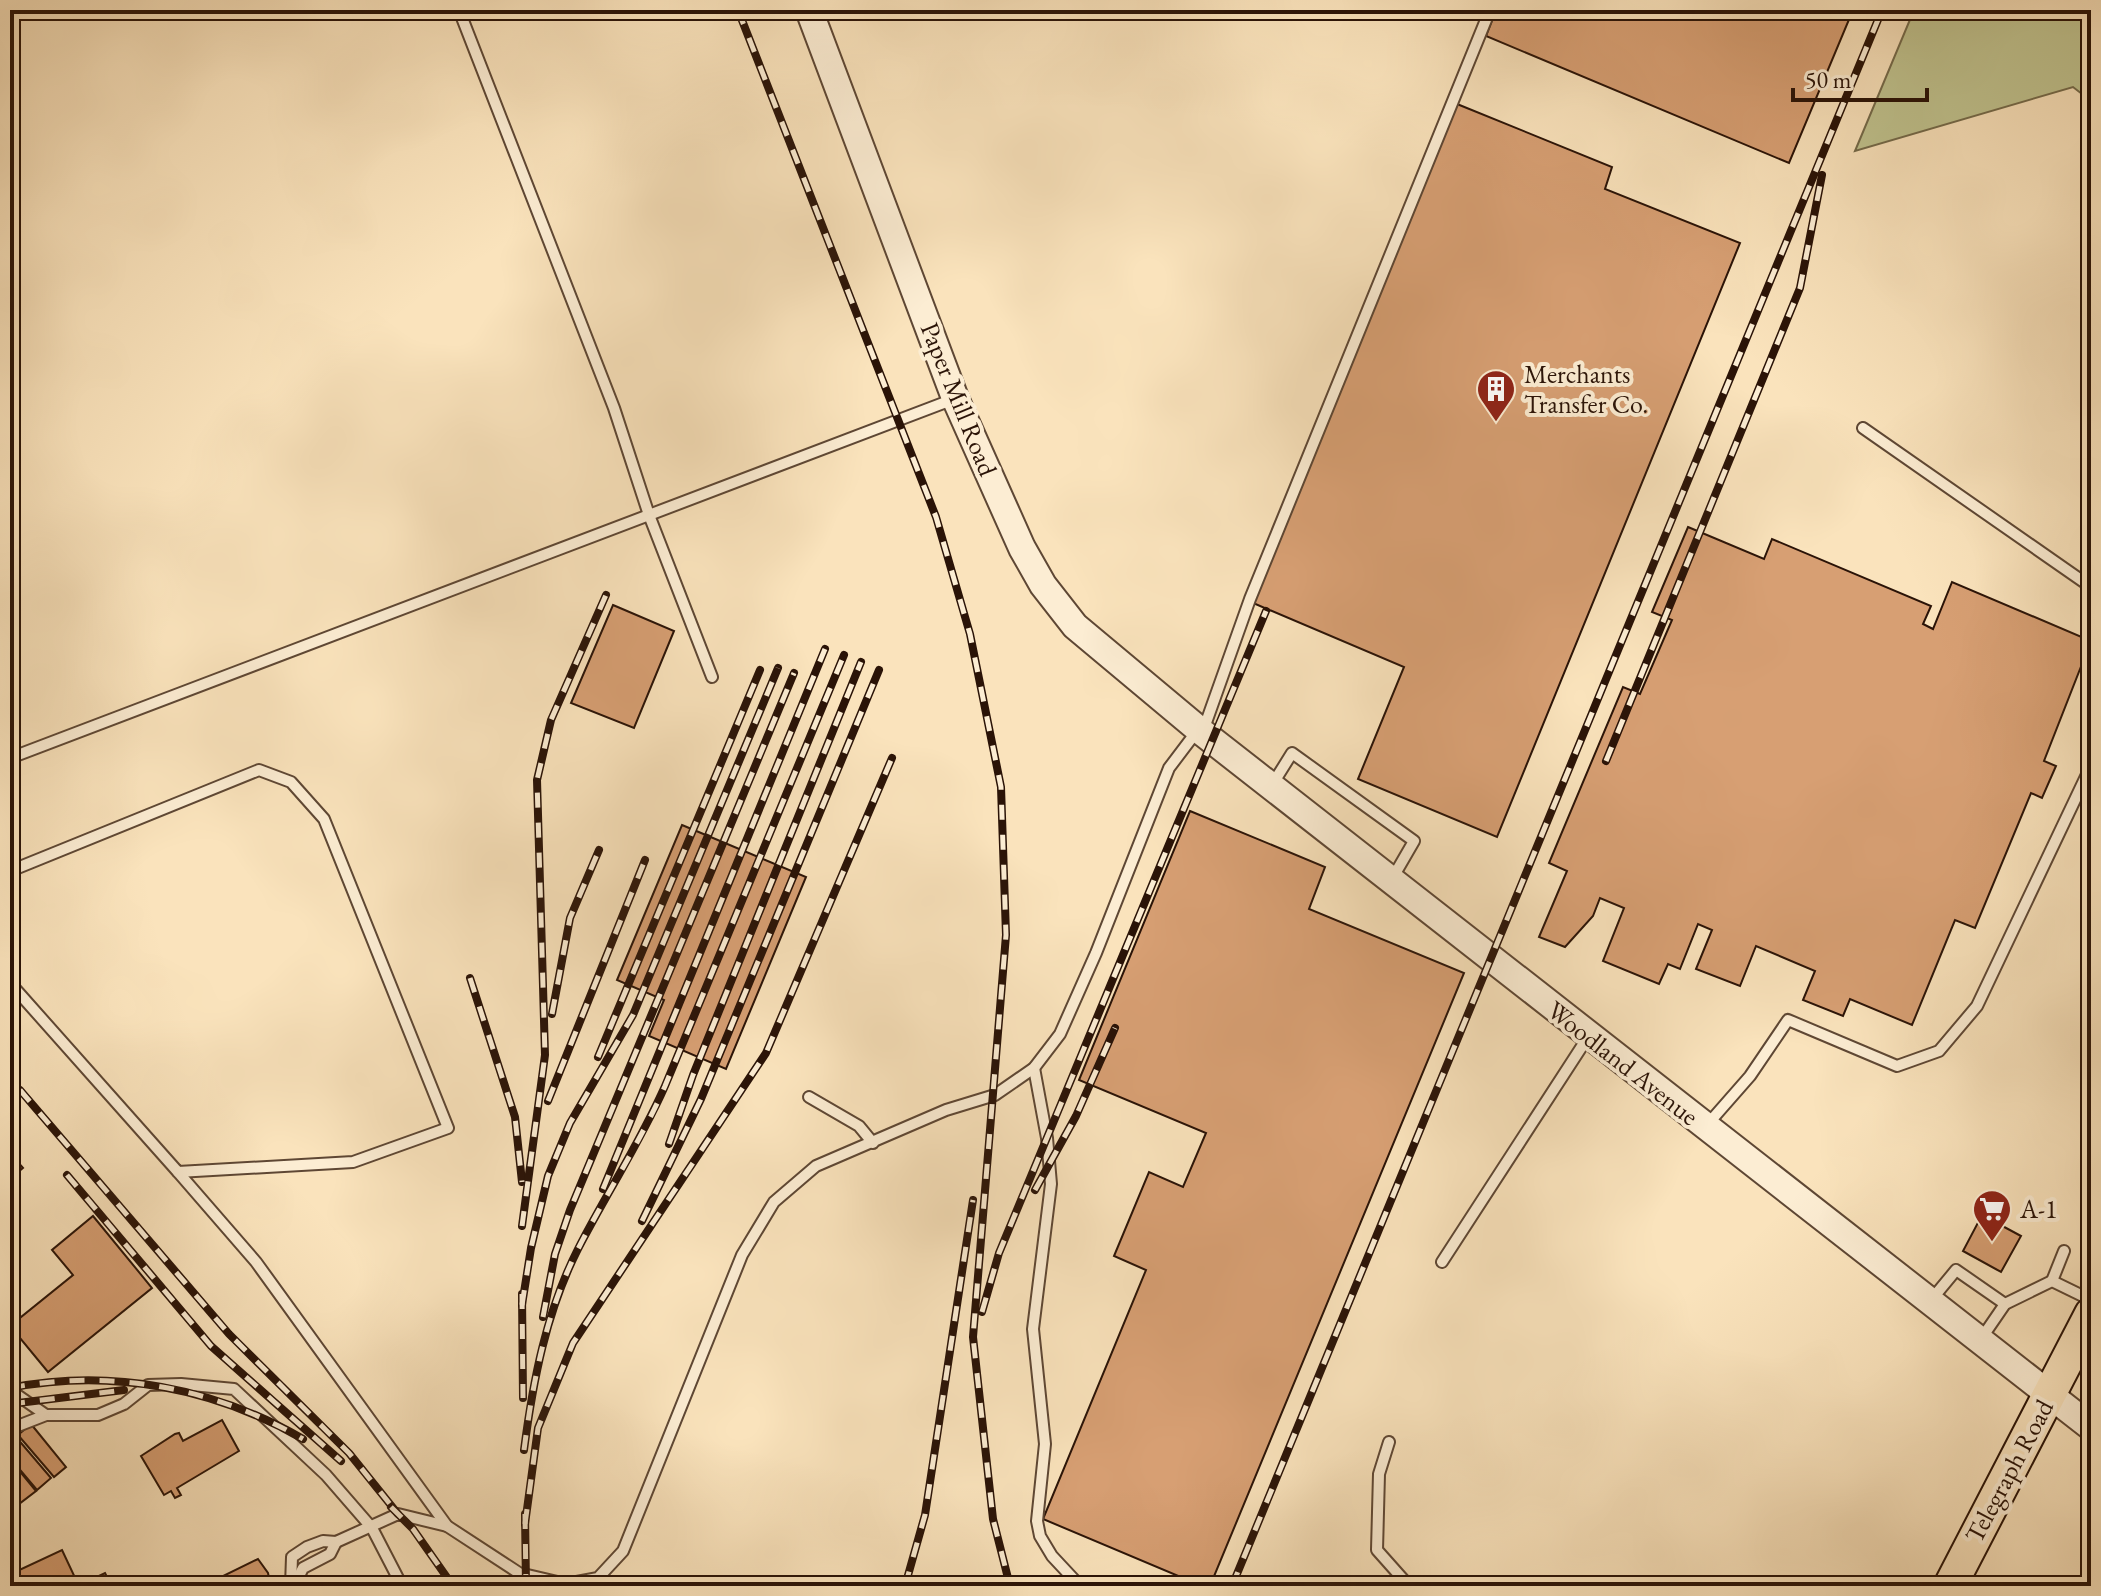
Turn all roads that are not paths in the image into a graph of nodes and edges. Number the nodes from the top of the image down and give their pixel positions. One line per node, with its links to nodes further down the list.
1 (459, 10): 6 (lane)
2 (809, 10): 4 (street, Paper Mill Road)
3 (1490, 10): 9 (lane)
4 (955, 398): 6 (lane); 9 (street, Paper Mill Road)
5 (1863, 428): 7 (lane)
6 (649, 515): 8 (lane); 10 (lane)
7 (2091, 587)
8 (712, 677)
9 (1200, 731): 12 (street, Woodland Avenue); 17 (lane)
10 (10, 758)
11 (2091, 766): 19 (lane)
12 (1271, 787): 14 (street, Woodland Avenue); 14 (lane)
13 (10, 871): 21 (lane)
14 (1391, 881): 16 (street, Woodland Avenue)
15 (10, 983): 21 (lane)
16 (1589, 1036): 19 (street, Woodland Avenue); 23 (lane)
17 (1034, 1068): 20 (lane); 40 (lane)
18 (809, 1097): 20 (lane)
19 (1705, 1127): 26 (street, Woodland Avenue)
20 (873, 1143): 36 (lane)
21 (178, 1172): 36 (lane)
22 (2064, 1251): 24 (lane)
23 (1442, 1262)
24 (2052, 1281): 25 (lane); 27 (lane)
25 (2091, 1300)
26 (1930, 1302): 27 (lane); 29 (street, Woodland Avenue)
27 (2005, 1304): 29 (lane)
28 (2091, 1314): 31 (main road, Telegraph Road)
29 (1980, 1340): 31 (street, Woodland Avenue)
30 (10, 1390): 32 (lane)
31 (2049, 1395): 33 (street, Woodland Avenue); 42 (main road, Telegraph Road)
32 (46, 1415): 34 (lane); 37 (lane)
33 (2091, 1427)
34 (10, 1429)
35 (1389, 1442): 41 (lane)
36 (447, 1526): 37 (lane)
37 (372, 1528): 38 (lane); 39 (lane)
38 (292, 1586)
39 (402, 1586)
40 (1080, 1586)
41 (1409, 1586)
42 (1950, 1586)

